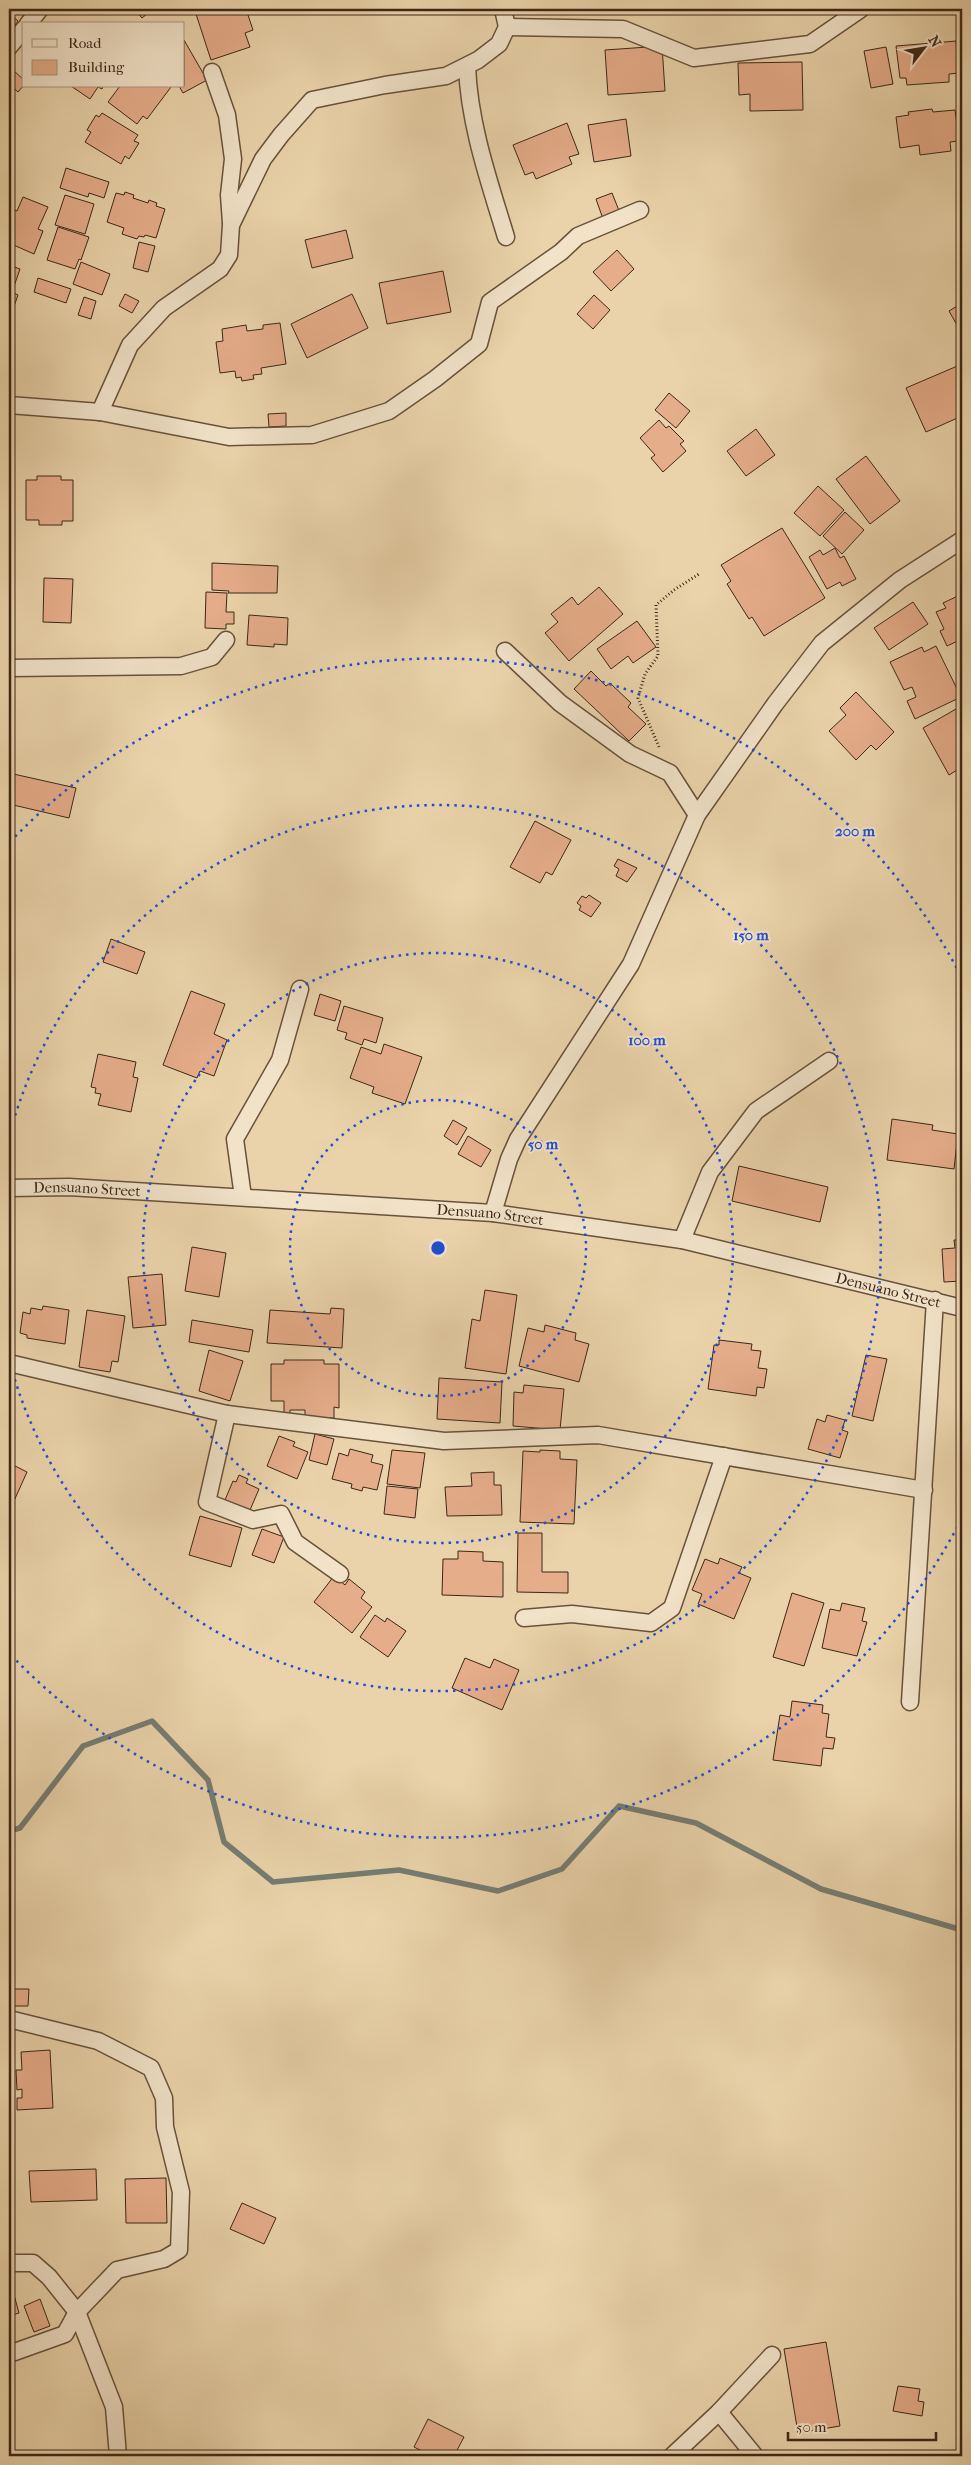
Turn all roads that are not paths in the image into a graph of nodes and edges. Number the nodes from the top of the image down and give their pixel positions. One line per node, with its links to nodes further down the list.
1 (40, 9): 4 (street)
2 (503, 9): 5 (street)
3 (861, 9): 5 (street)
4 (30, 22)
5 (508, 27): 8 (street)
6 (22, 31): 7 (street)
7 (9, 47)
8 (467, 66): 11 (street); 12 (street)
9 (212, 72): 11 (street)
10 (640, 210): 14 (street)
11 (232, 225): 14 (street)
12 (506, 237)
13 (9, 405): 14 (street)
14 (100, 412)
15 (962, 540): 19 (street)
16 (226, 640): 18 (street)
17 (505, 651): 19 (street)
18 (9, 668)
19 (697, 816): 24 (street)
20 (300, 989): 23 (street)
21 (829, 1061): 25 (street)
22 (9, 1188): 23 (street, Densuano Street)
23 (243, 1197): 24 (street, Densuano Street)
24 (493, 1213): 25 (street, Densuano Street)
25 (682, 1240): 26 (street, Densuano Street)
26 (935, 1300): 27 (street, Densuano Street); 31 (street)
27 (962, 1308)
28 (9, 1363): 29 (street)
29 (228, 1414): 30 (street); 32 (street)
30 (724, 1456): 31 (street); 33 (street)
31 (924, 1490): 34 (street)
32 (340, 1574)
33 (524, 1618)
34 (910, 1702)
35 (9, 2019): 37 (street)
36 (9, 2263): 37 (street)
37 (77, 2312): 38 (street); 41 (street)
38 (9, 2354)
39 (772, 2355): 40 (street)
40 (719, 2412): 42 (street); 43 (street)
41 (118, 2456)
42 (672, 2456)
43 (755, 2456)

